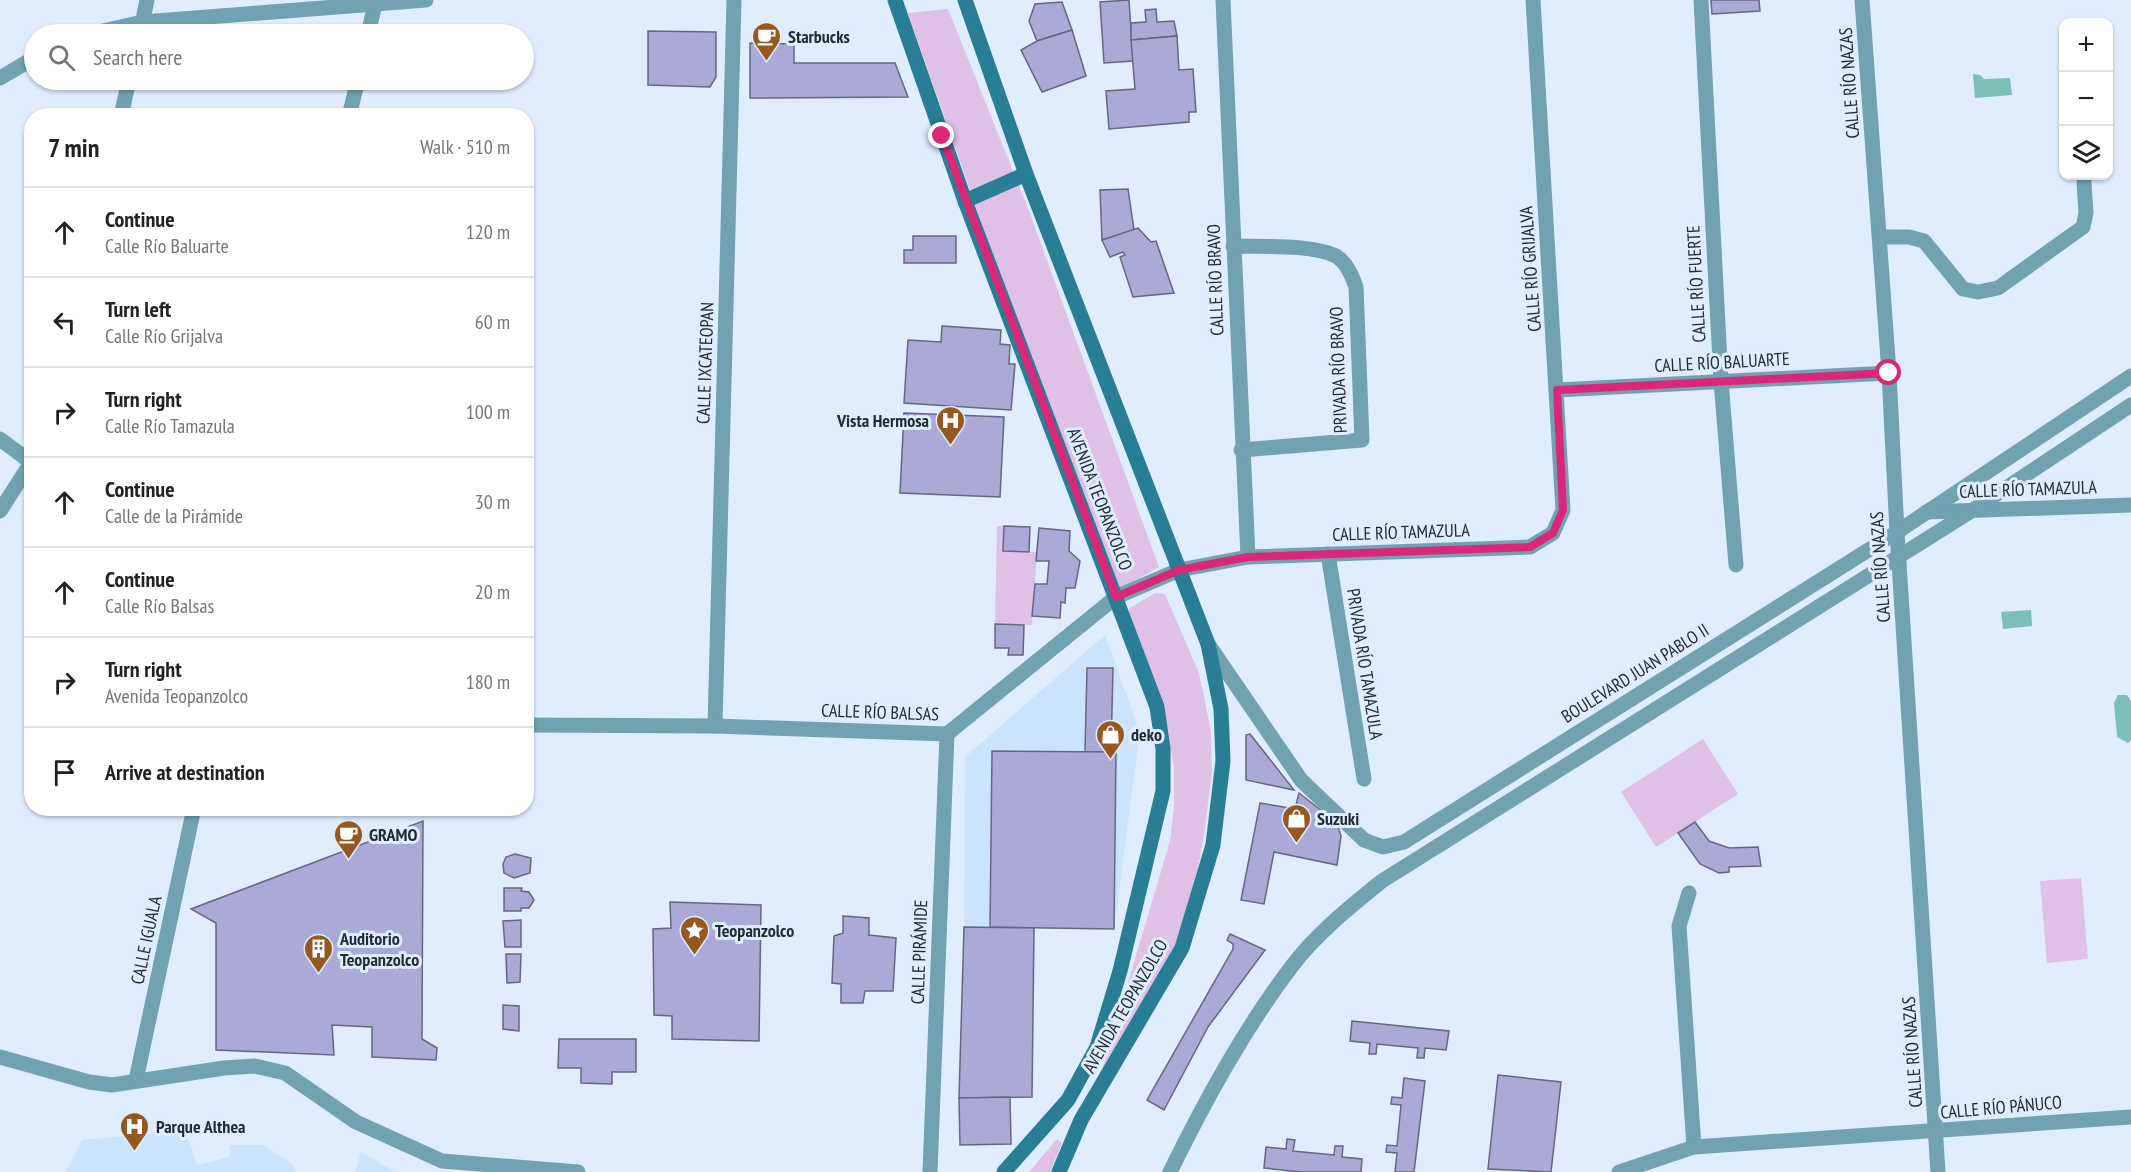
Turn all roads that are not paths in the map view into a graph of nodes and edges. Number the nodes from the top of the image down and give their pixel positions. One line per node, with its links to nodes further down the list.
1 (147, 0): 13 (street)
2 (426, 0): 11 (street)
3 (735, 0): 50 (street, CALLE IXCATEOPAN)
4 (895, 0): 24 (main road, AVENIDA TEOPANZOLCO)
5 (965, 0): 12 (main road, AVENIDA TEOPANZOLCO)
6 (974, 0): 12 (main road)
7 (1223, 0): 26 (street, CALLE RÍO BRAVO)
8 (1533, 0): 30 (street, CALLE RÍO GRIJALVA)
9 (1701, 0): 29 (street, CALLE RÍO FUERTE)
10 (1862, 0): 25 (street, CALLE RÍO NAZAS)
11 (376, 2): 14 (street); 15 (street)
12 (972, 21): 22 (main road, AVENIDA TEOPANZOLCO)
13 (142, 24)
14 (177, 24)
15 (370, 24)
16 (24, 64): 17 (street)
17 (0, 78)
18 (127, 90): 20 (street)
19 (356, 90): 21 (street)
20 (123, 108)
21 (351, 108)
22 (1026, 174): 24 (main road); 46 (main road, AVENIDA TEOPANZOLCO)
23 (2084, 183): 25 (street)
24 (964, 201): 47 (main road, AVENIDA TEOPANZOLCO)
25 (1880, 237): 27 (street, CALLE RÍO NAZAS)
26 (1233, 246): 33 (street, CALLE RÍO BRAVO); 33 (street, PRIVADA RÍO BRAVO)
27 (1889, 373): 29 (street, CALLE RÍO BALUARTE); 40 (street, CALLE RÍO NAZAS)
28 (2131, 376): 39 (street, BOULEVARD JUAN PABLO II)
29 (1721, 381): 30 (street, CALLE RÍO BALUARTE); 45 (street, CALLE RÍO FUERTE)
30 (1557, 390): 41 (street, CALLE RÍO GRIJALVA)
31 (2131, 405): 37 (street)
32 (0, 439): 34 (street)
33 (1241, 450): 44 (street, CALLE RÍO BRAVO)
34 (24, 457)
35 (24, 473): 38 (street)
36 (2131, 505): 37 (street, CALLE RÍO TAMAZULA)
37 (1973, 510): 39 (street, CALLE RÍO TAMAZULA); 43 (street)
38 (0, 511)
39 (1926, 512): 40 (street, BOULEVARD JUAN PABLO II)
40 (1897, 532): 43 (street, CALLE RÍO NAZAS); 48 (street, BOULEVARD JUAN PABLO II)
41 (1553, 533): 42 (street, CALLE RÍO TAMAZULA)
42 (1328, 554): 44 (street, CALLE RÍO TAMAZULA); 52 (street, PRIVADA RÍO TAMAZULA)
43 (1899, 554): 58 (street, CALLE RÍO NAZAS); 64 (street)
44 (1248, 557): 46 (street, CALLE RÍO TAMAZULA)
45 (1736, 565)
46 (1179, 570): 47 (street, CALLE RÍO BALSAS); 48 (main road, AVENIDA TEOPANZOLCO)
47 (1116, 597): 51 (street, CALLE RÍO BALSAS); 62 (main road, AVENIDA TEOPANZOLCO)
48 (1208, 644): 63 (main road, AVENIDA TEOPANZOLCO)
49 (534, 724): 50 (street, CALLE RÍO BALSAS)
50 (715, 726): 51 (street, CALLE RÍO BALSAS)
51 (947, 734): 61 (street, CALLE PIRÁMIDE)
52 (1364, 779)
53 (192, 816): 56 (street, CALLE IGUALA)
54 (1689, 893): 59 (street)
55 (0, 1057): 56 (street)
56 (136, 1080): 60 (street)
57 (2131, 1117): 58 (street, CALLE RÍO PÁNUCO)
58 (1937, 1132): 59 (street, CALLE RÍO PÁNUCO); 66 (street, CALLE RÍO NAZAS)
59 (1694, 1147): 65 (street, CALLE RÍO PÁNUCO)
60 (578, 1172)
61 (930, 1172)
62 (1004, 1172)
63 (1059, 1172)
64 (1170, 1172)
65 (1619, 1172)
66 (1938, 1172)

